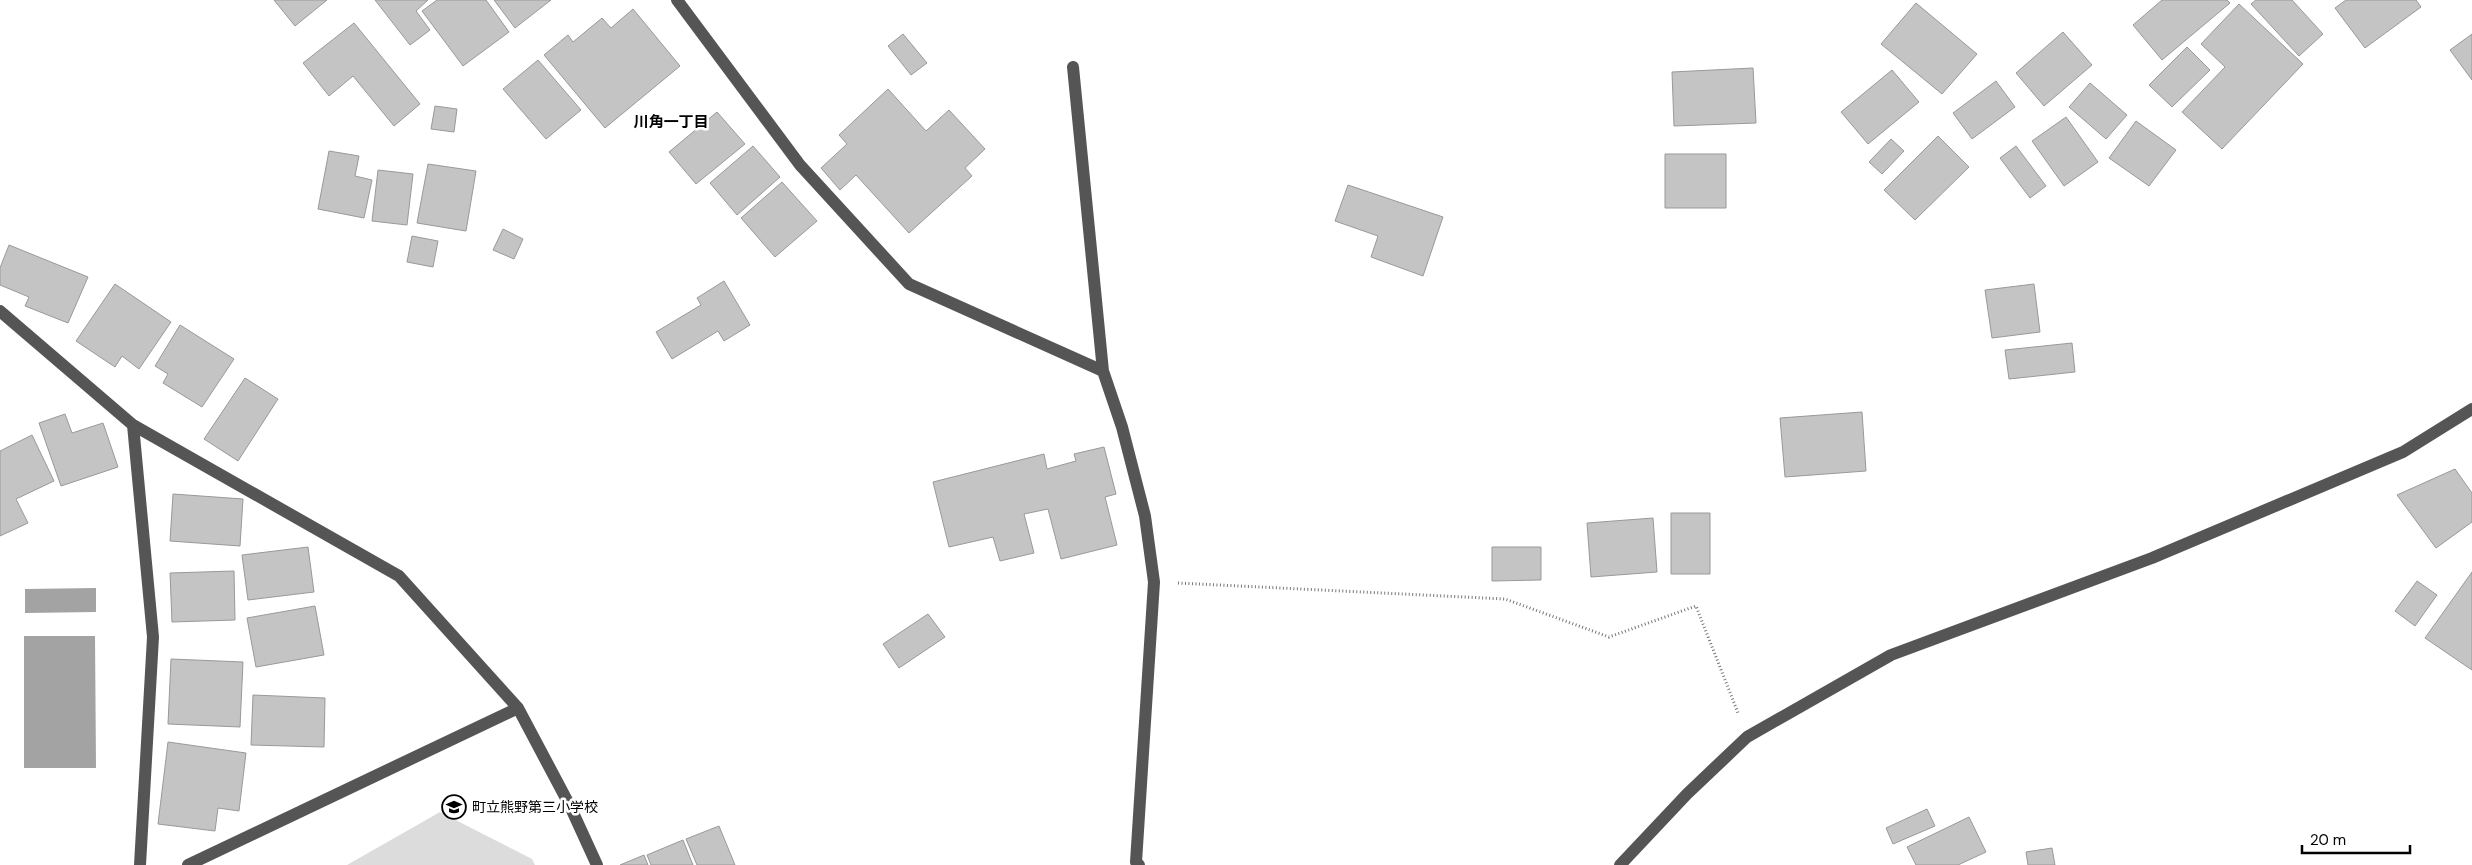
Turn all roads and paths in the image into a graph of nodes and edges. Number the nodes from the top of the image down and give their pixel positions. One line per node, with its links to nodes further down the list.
1 (677, 0): 4 (street)
2 (1073, 67): 4 (street)
3 (0, 311): 6 (street)
4 (1103, 371): 7 (street)
5 (2472, 409): 9 (street)
6 (134, 424): 8 (street); 10 (street)
7 (1154, 582): 9 (path); 13 (street)
8 (518, 708): 11 (street); 12 (street)
9 (1747, 737): 14 (street)
10 (140, 865)
11 (188, 865)
12 (597, 865)
13 (1138, 865)
14 (1620, 865)

